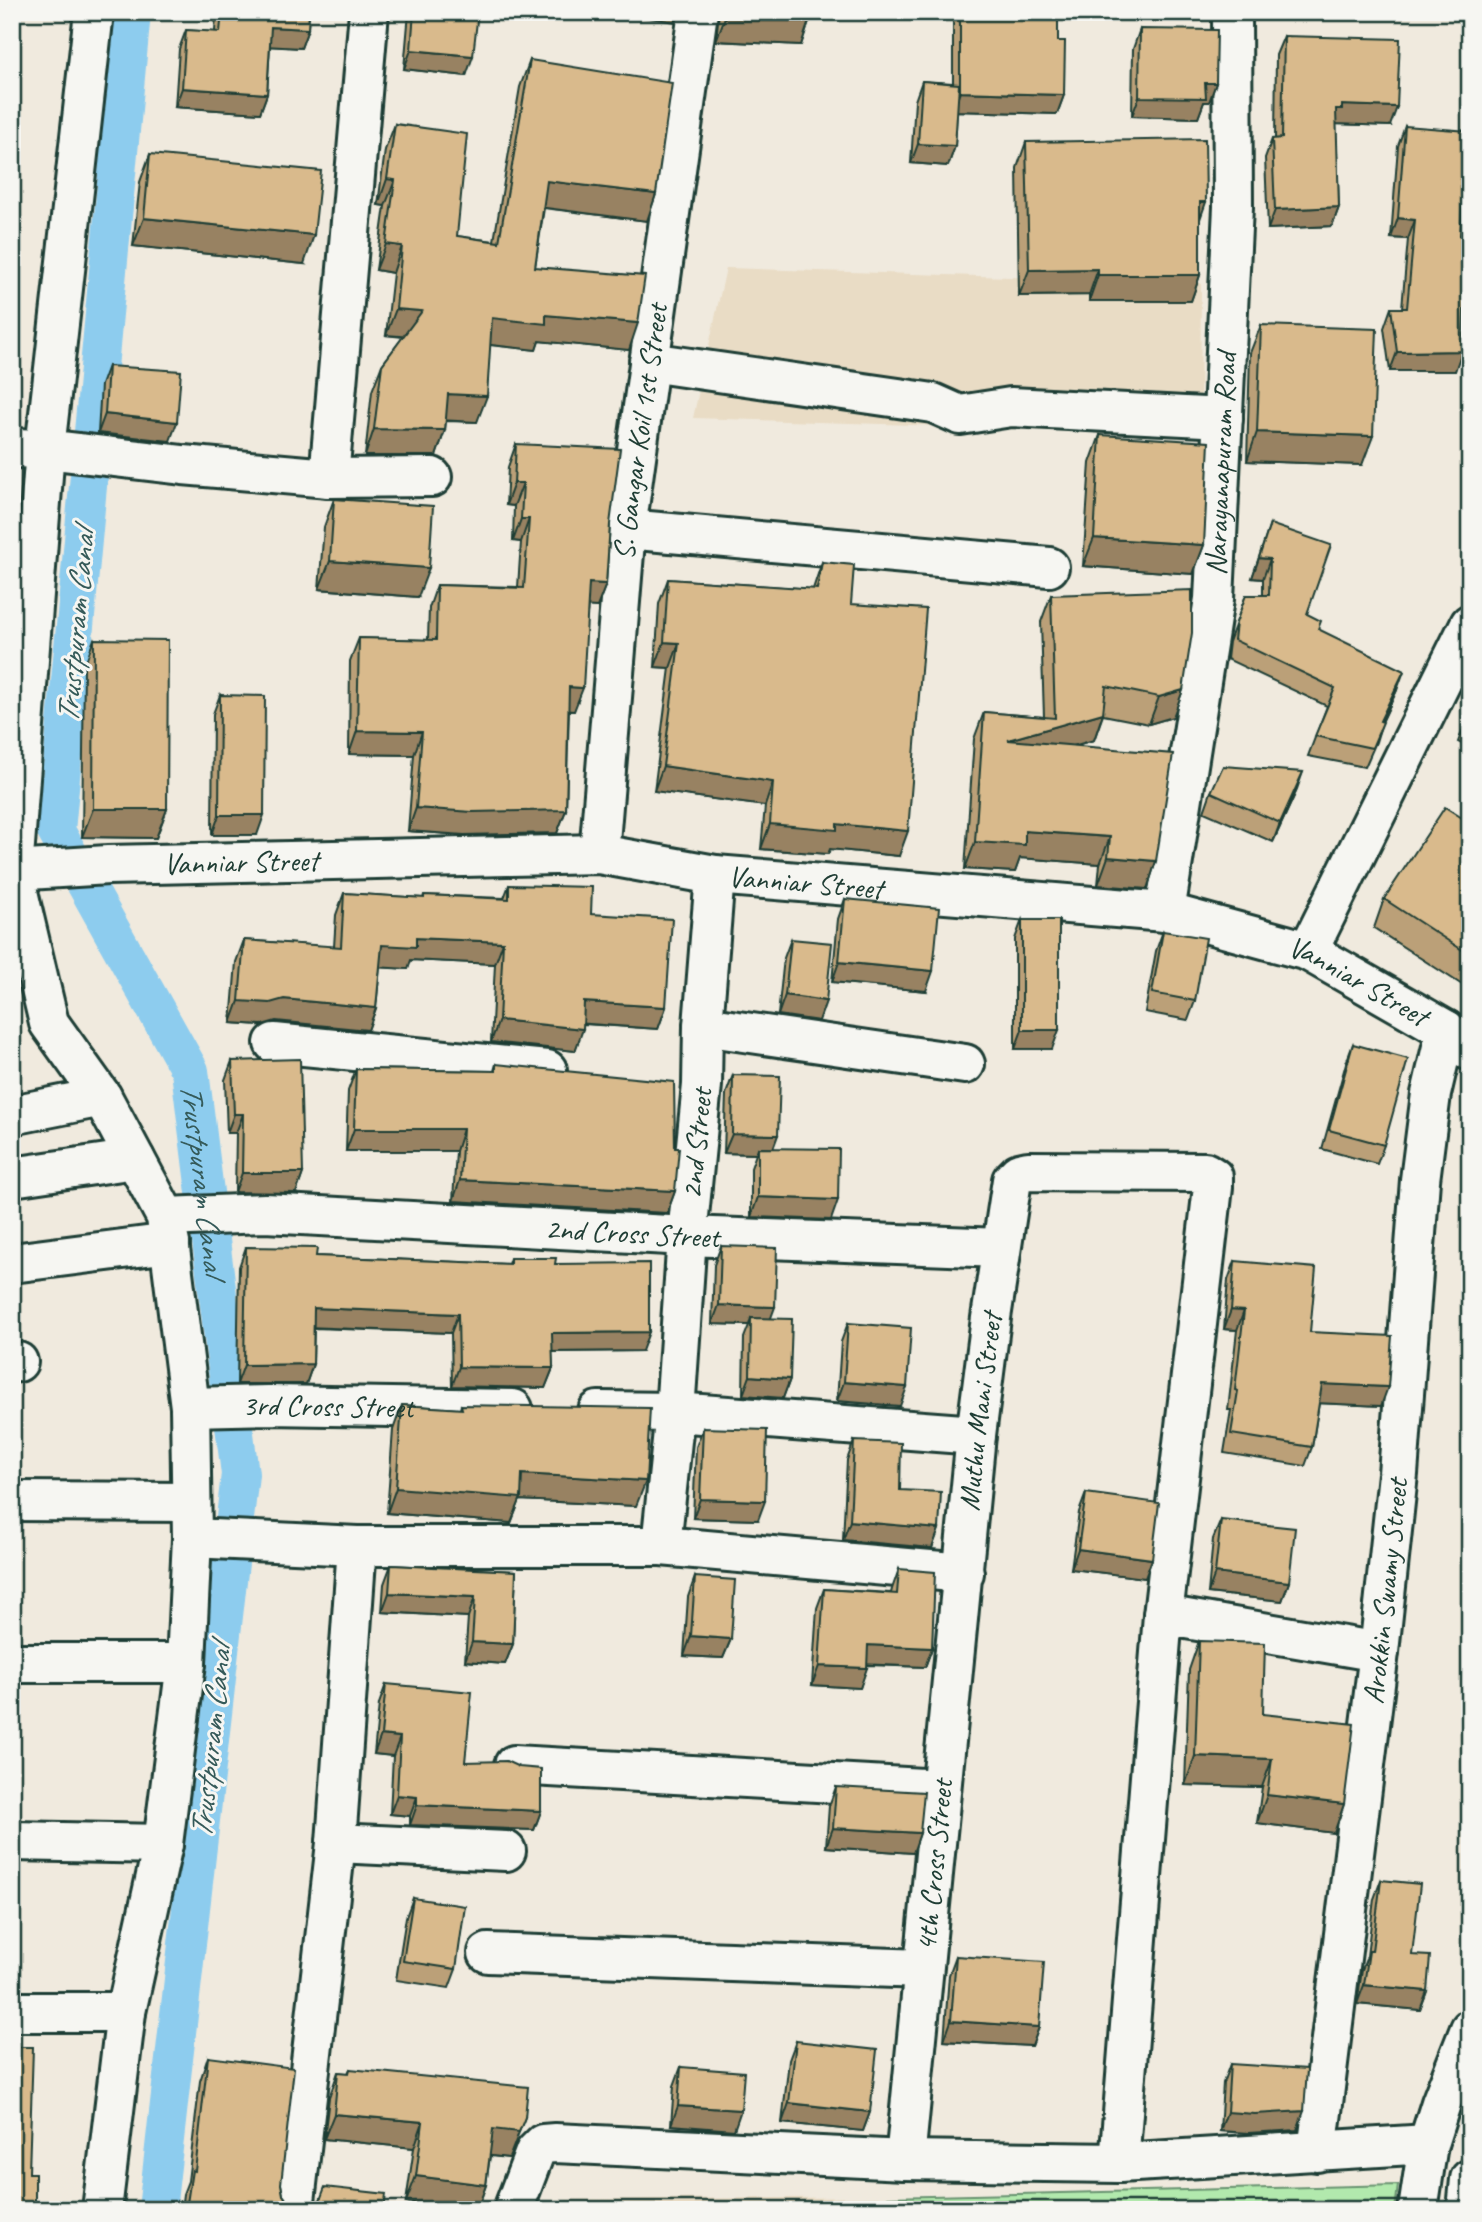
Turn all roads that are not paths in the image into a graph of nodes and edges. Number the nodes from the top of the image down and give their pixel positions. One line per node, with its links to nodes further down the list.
1 (94, 12): 7 (street)
2 (369, 12): 9 (street)
3 (698, 12): 5 (street, S. Gangar Koil 1st Street)
4 (1231, 12): 6 (street, Narayanapuram Road)
5 (649, 362): 6 (street); 10 (street, S. Gangar Koil 1st Street)
6 (1223, 418): 16 (street, Narayanapuram Road)
7 (29, 448): 9 (street); 14 (street)
8 (432, 477): 9 (street)
9 (329, 478)
10 (626, 530): 11 (street); 13 (street, S. Gangar Koil 1st Street)
11 (1049, 567)
12 (1470, 624): 17 (street)
13 (599, 853): 14 (street, Vanniar Street); 15 (street, Vanniar Street)
14 (12, 871): 23 (street)
15 (715, 875): 16 (street, Vanniar Street); 18 (street, 2nd Street)
16 (1164, 912): 17 (street, Vanniar Street)
17 (1308, 951): 19 (street, Vanniar Street)
18 (703, 1026): 21 (street); 28 (street, 2nd Street)
19 (1458, 1041): 40 (street, Arokkin Swamy Street)
20 (274, 1043): 22 (street)
21 (965, 1064)
22 (578, 1073)
23 (102, 1097): 24 (street); 25 (street)
24 (12, 1115)
25 (135, 1159): 26 (street); 27 (street)
26 (12, 1177)
27 (168, 1230): 28 (street, 2nd Cross Street); 30 (street, 2nd Cross Street); 31 (street)
28 (687, 1236): 29 (street, 2nd Cross Street); 32 (street, 2nd Street)
29 (1001, 1248): 33 (street, Muthu Mani Street); 39 (street, Muthu Mani Street)
30 (12, 1263)
31 (190, 1407): 32 (street, 3rd Cross Street); 35 (street)
32 (675, 1412): 33 (street, 3rd Cross Street); 37 (street, 2nd Street)
33 (976, 1435): 38 (street, Muthu Mani Street)
34 (12, 1501): 35 (street)
35 (192, 1520): 36 (street); 42 (street)
36 (357, 1546): 37 (street); 46 (street)
37 (661, 1546): 38 (street)
38 (964, 1573): 44 (street, 4th Cross Street)
39 (1163, 1615): 40 (street); 57 (street)
40 (1379, 1652): 55 (street, Arokkin Swamy Street)
41 (12, 1663): 42 (street)
42 (186, 1663): 47 (street)
43 (514, 1765): 44 (street)
44 (942, 1789): 50 (street, 4th Cross Street)
45 (12, 1841): 47 (street)
46 (336, 1843): 48 (street); 60 (street)
47 (163, 1844): 52 (street)
48 (506, 1851)
49 (488, 1952): 50 (street)
50 (922, 1969): 56 (street, 4th Cross Street)
51 (12, 2012): 52 (street)
52 (126, 2012): 59 (street)
53 (1470, 2029): 54 (street)
54 (1428, 2144): 55 (street); 62 (street)
55 (1317, 2152): 57 (street)
56 (905, 2160): 57 (street); 61 (street)
57 (1119, 2163)
58 (1470, 2179): 63 (street)
59 (102, 2210)
60 (294, 2210)
61 (513, 2210)
62 (1419, 2210)
63 (1467, 2210)

